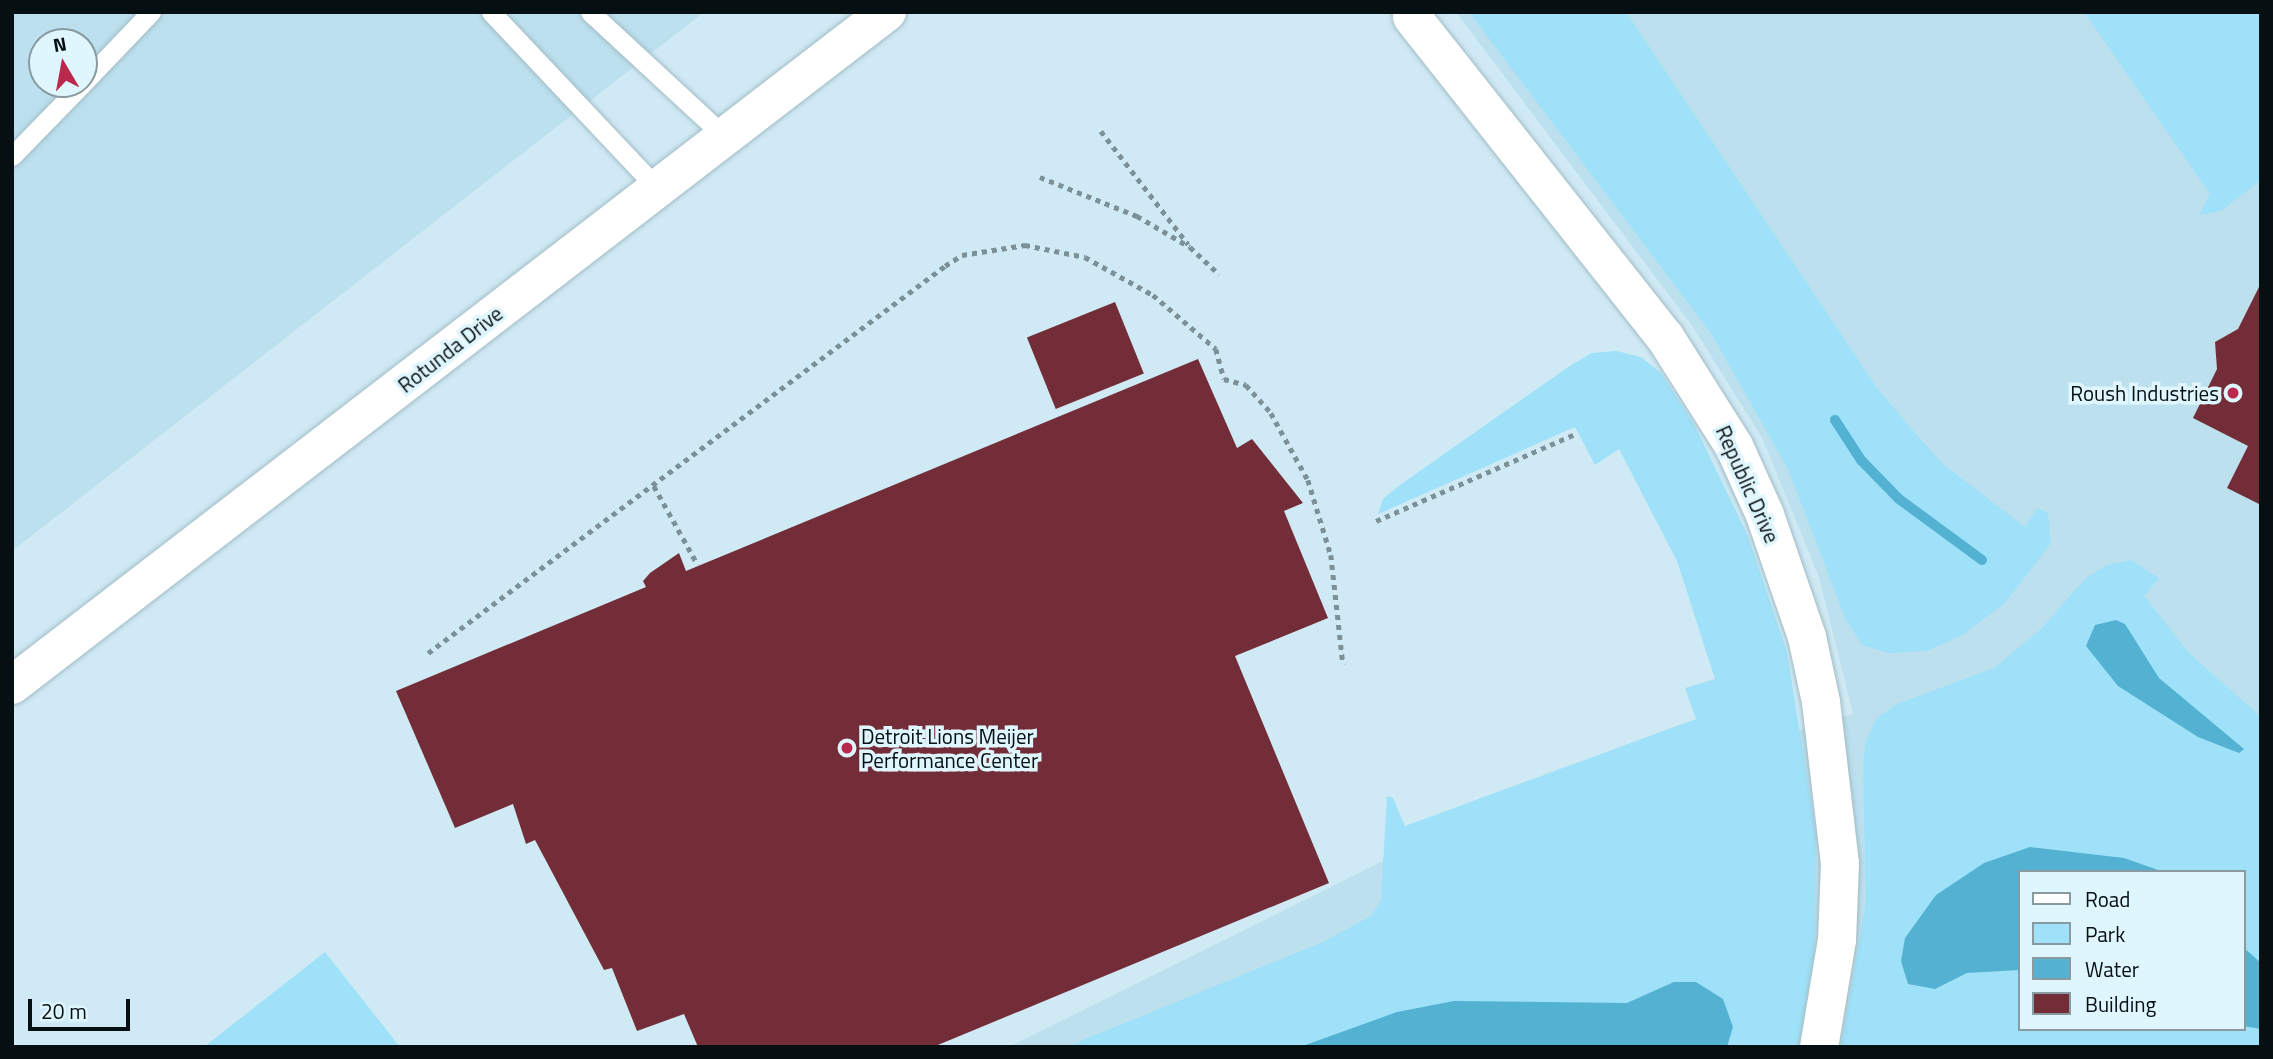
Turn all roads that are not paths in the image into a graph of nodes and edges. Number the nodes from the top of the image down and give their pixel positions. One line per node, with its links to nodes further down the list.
1 (151, 12): 6 (lane)
2 (491, 12): 10 (lane)
3 (590, 12): 8 (lane)
4 (887, 12): 8 (street, Rotunda Drive)
5 (1407, 14): 12 (street, Republic Drive)
6 (98, 67)
7 (68, 98): 9 (lane)
8 (724, 136): 10 (street, Rotunda Drive)
9 (12, 156)
10 (658, 189): 11 (street, Rotunda Drive)
11 (12, 685)
12 (1819, 1047)

